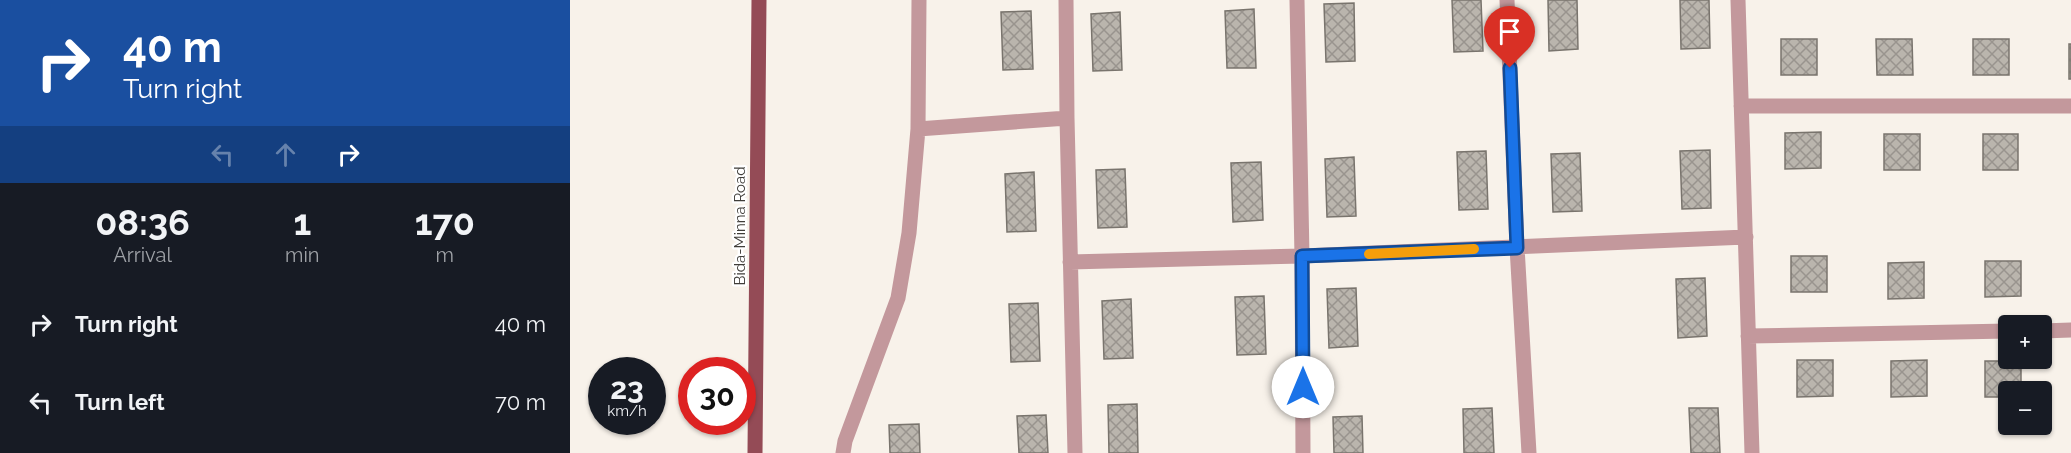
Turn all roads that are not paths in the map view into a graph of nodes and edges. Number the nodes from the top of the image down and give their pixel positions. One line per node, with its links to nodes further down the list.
1 (759, 0): 19 (main road, Bida-Minna Road)
2 (920, 0): 10 (street)
3 (1066, 0): 9 (street)
4 (1297, 0): 13 (street)
5 (1507, 0): 12 (street)
6 (1738, 0): 7 (street)
7 (1742, 106): 8 (street); 11 (street)
8 (2071, 106)
9 (1067, 118): 10 (street); 14 (street)
10 (918, 129): 20 (street)
11 (1746, 237): 12 (street); 18 (street)
12 (1517, 248): 13 (street); 23 (street)
13 (1302, 256): 14 (street); 22 (street)
14 (1070, 262): 21 (street)
15 (2071, 330): 17 (street)
16 (1998, 331): 18 (street)
17 (2052, 331)
18 (1748, 336): 24 (street)
19 (755, 453)
20 (843, 453)
21 (1075, 453)
22 (1303, 453)
23 (1529, 453)
24 (1752, 453)

